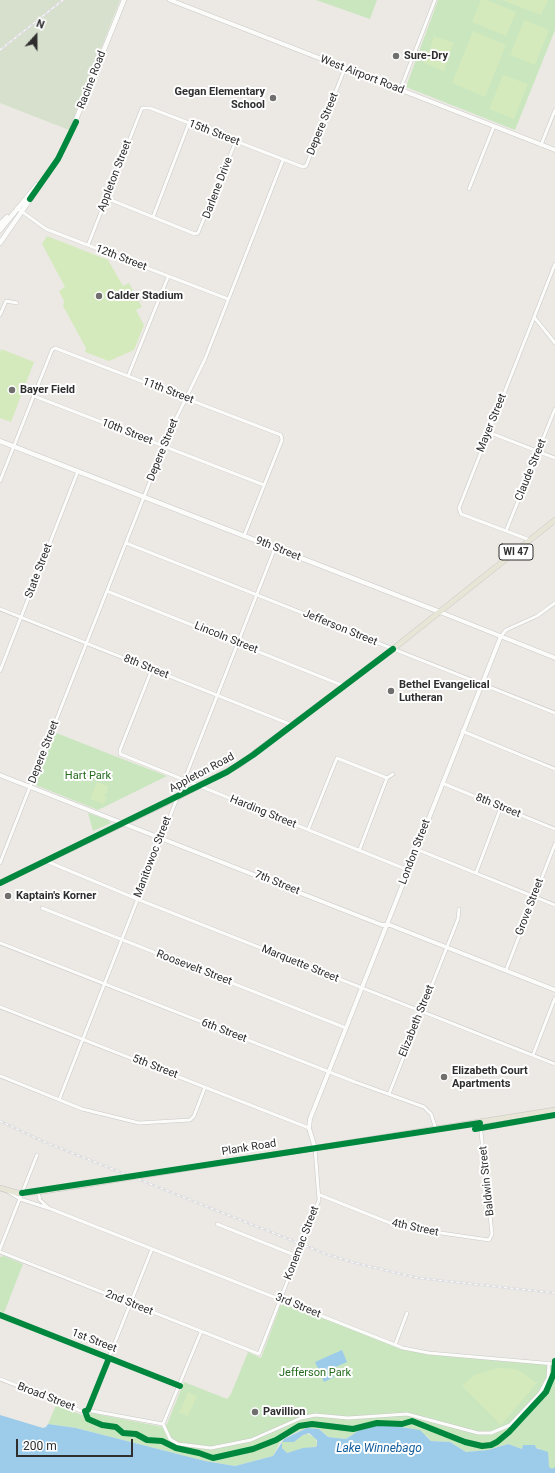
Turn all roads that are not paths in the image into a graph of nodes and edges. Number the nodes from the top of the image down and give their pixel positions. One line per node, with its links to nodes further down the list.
1 (124, 0): 16 (main road, Racine Road)
2 (170, 0): 4 (street, West Airport Road)
3 (435, 0): 5 (street)
4 (345, 68): 5 (street, West Airport Road); 13 (street, Depere Street)
5 (400, 90): 9 (street, West Airport Road)
6 (144, 107): 8 (street, 15th Street); 15 (street, Appleton Street)
7 (555, 110): 11 (street)
8 (189, 123): 10 (street, 15th Street); 17 (street)
9 (494, 126): 11 (street, West Airport Road); 14 (street)
10 (236, 142): 13 (street, 15th Street); 17 (street, Darlene Drive)
11 (541, 145): 12 (street, West Airport Road)
12 (555, 150)
13 (283, 160): 24 (street, Depere Street)
14 (469, 189)
15 (106, 198): 17 (street); 21 (street, Appleton Street)
16 (18, 210): 18 (main road); 19 (main road, Racine Road); 20 (main road, Racine Road); 21 (street, 12th Street)
17 (153, 217)
18 (0, 224)
19 (0, 230)
20 (0, 243)
21 (88, 245): 23 (street, 12th Street)
22 (555, 264): 27 (street, Mayer Street)
23 (168, 276): 24 (street, 12th Street); 29 (street)
24 (228, 300): 31 (street, Depere Street)
25 (17, 303): 26 (street)
26 (0, 315)
27 (534, 317): 28 (street); 33 (street, Mayer Street)
28 (555, 343)
29 (128, 376): 30 (street, 11th Street); 31 (street, 11th Street)
30 (34, 396): 35 (street); 36 (street, 10th Street)
31 (186, 398): 36 (street, Depere Street); 41 (street, 11th Street)
32 (555, 409): 37 (street, Claude Street)
33 (488, 432): 37 (street); 44 (street, Mayer Street)
34 (0, 441): 35 (main road, 9th Street)
35 (14, 446): 39 (main road, 9th Street); 40 (street)
36 (164, 447): 41 (street, 10th Street); 42 (street, Depere Street)
37 (538, 451): 38 (street); 44 (street, Claude Street)
38 (555, 458)
39 (78, 471): 42 (main road, 9th Street); 54 (street, State Street)
40 (0, 481)
41 (264, 485): 45 (street)
42 (144, 496): 45 (main road, 9th Street); 47 (street, Depere Street)
43 (555, 520): 46 (main road, Appleton Road / WI 47)
44 (506, 531): 46 (street, Mayer Street)
45 (244, 536): 48 (main road, 9th Street)
46 (530, 540): 53 (main road, Appleton Road / WI 47)
47 (126, 543): 49 (street, Depere Street); 50 (street, Jefferson Street)
48 (275, 548): 50 (street, Manitowoc Street); 53 (main road, 9th Street)
49 (107, 591): 56 (street, Depere Street); 57 (street, Lincoln Street)
50 (256, 595): 57 (street, Manitowoc Street); 58 (street, Jefferson Street)
51 (555, 603): 55 (street)
52 (0, 609): 54 (street, 8th Street)
53 (440, 612): 55 (street, 9th Street); 58 (main road, Appleton Road / WI 47)
54 (21, 618): 56 (street, 8th Street); 61 (street, State Street)
55 (501, 636): 59 (street, 9th Street); 62 (street, London Street)
56 (86, 643): 60 (street, 8th Street); 74 (street, Depere Street)
57 (237, 643): 63 (street, Lincoln Street); 64 (street, Manitowoc Street)
58 (393, 649): 62 (street, Jefferson Street); 63 (main road, Appleton Road / WI 47)
59 (555, 658)
60 (152, 669): 64 (street, 8th Street); 72 (street, Harding Street)
61 (0, 671)
62 (481, 683): 65 (street, Jefferson Street); 67 (street, London Street)
63 (344, 686): 66 (main road, Appleton Road / WI 47)
64 (217, 694): 66 (street, 8th Street); 72 (street, Manitowoc Street)
65 (555, 713)
66 (292, 725): 75 (main road, Appleton Road / WI 47)
67 (462, 731): 68 (street); 73 (street, London Street)
68 (555, 769)
69 (393, 774): 71 (street)
70 (0, 775): 74 (street, 7th Street)
71 (387, 778): 80 (street); 84 (street)
72 (183, 780): 75 (street, Harding Street); 76 (street, Manitowoc Street)
73 (442, 783): 77 (street, 8th Street); 83 (street, London Street)
74 (30, 786): 78 (street, 7th Street); 86 (street, Depere Street)
75 (199, 786): 76 (main road, Appleton Road / WI 47); 80 (street, Harding Street)
76 (176, 798): 78 (main road, Appleton Road / WI 47); 81 (street, Manitowoc Street)
77 (501, 807): 79 (street, 8th Street); 88 (street)
78 (124, 823): 81 (street, 7th Street); 85 (main road, Appleton Road / WI 47)
79 (555, 829)
80 (308, 830): 84 (street, Harding Street)
81 (161, 837): 91 (street, Manitowoc Street); 95 (street, 7th Street)
82 (555, 844): 90 (street, Grove Street)
83 (416, 849): 87 (street, London Street); 88 (street)
84 (359, 851): 87 (street, Harding Street)
85 (46, 861): 89 (main road, Appleton Road / WI 47); 91 (street, Marquette Street)
86 (0, 863)
87 (408, 870): 95 (street, London Street)
88 (476, 873): 90 (street)
89 (0, 883)
90 (535, 896): 92 (street); 99 (street, Grove Street)
91 (137, 899): 96 (street, Manitowoc Street); 101 (street, Marquette Street)
92 (555, 905)
93 (42, 908): 96 (street, Roosevelt Street)
94 (459, 909): 98 (street, Elizabeth Street)
95 (386, 925): 98 (street, 7th Street); 101 (street, London Street)
96 (121, 940): 100 (street, Manitowoc Street); 106 (street, Roosevelt Street)
97 (0, 943): 100 (street, 6th Street)
98 (446, 947): 99 (street, 7th Street); 105 (street, Elizabeth Street)
99 (506, 970): 102 (street, 7th Street)
100 (104, 984): 107 (street, Manitowoc Street); 110 (street, 6th Street)
101 (362, 988): 105 (street, Marquette Street); 106 (street, London Street)
102 (555, 990)
103 (555, 998): 108 (street)
104 (0, 1006): 107 (street, 5th Street)
105 (421, 1011): 108 (street, Marquette Street); 113 (street, Elizabeth Street)
106 (346, 1028): 110 (street, London Street)
107 (82, 1039): 112 (street, 5th Street); 114 (street, Manitowoc Street)
108 (533, 1055): 109 (street, Marquette Street)
109 (555, 1064)
110 (329, 1072): 113 (street, 6th Street); 117 (street, London Street)
111 (0, 1076): 114 (street)
112 (205, 1087): 114 (street); 117 (street, 5th Street)
113 (388, 1094): 118 (street, 6th Street)
114 (59, 1100)
115 (555, 1110): 116 (main road, Plank Road)
116 (480, 1122): 118 (main road, Plank Road); 127 (street, Baldwin Street)
117 (309, 1128): 119 (street, Konemac Street)
118 (436, 1129): 119 (main road, Plank Road)
119 (315, 1148): 122 (main road, Plank Road); 124 (street, Konemac Street)
120 (37, 1155): 123 (street)
121 (3, 1189): 123 (main road, 3rd Street)
122 (38, 1192): 123 (main road, Plank Road); 125 (street)
123 (21, 1196): 125 (street, 3rd Street); 129 (street)
124 (320, 1196): 127 (street, 4th Street); 130 (street, Konemac Street)
125 (50, 1208): 128 (street, 3rd Street)
126 (217, 1224): 130 (street)
127 (491, 1240)
128 (152, 1249): 131 (street, 3rd Street); 132 (street)
129 (0, 1250): 132 (street, 2nd Street)
130 (297, 1256): 131 (street, Konemac Street)
131 (281, 1300): 136 (street, 3rd Street); 137 (street, Konemac Street)
132 (130, 1304): 135 (street, 2nd Street); 138 (street)
133 (407, 1313): 136 (street)
134 (0, 1315): 138 (street, 1st Street)
135 (201, 1332): 137 (street, 2nd Street); 142 (street)
136 (395, 1345): 139 (street, 3rd Street)
137 (259, 1354)
138 (109, 1358): 142 (street, 1st Street); 143 (street)
139 (549, 1363): 140 (street, 3rd Street); 144 (street)
140 (555, 1364)
141 (0, 1379): 143 (street, Broad Street)
142 (180, 1386): 144 (street)
143 (88, 1410): 144 (street, Broad Street)
144 (163, 1424)

